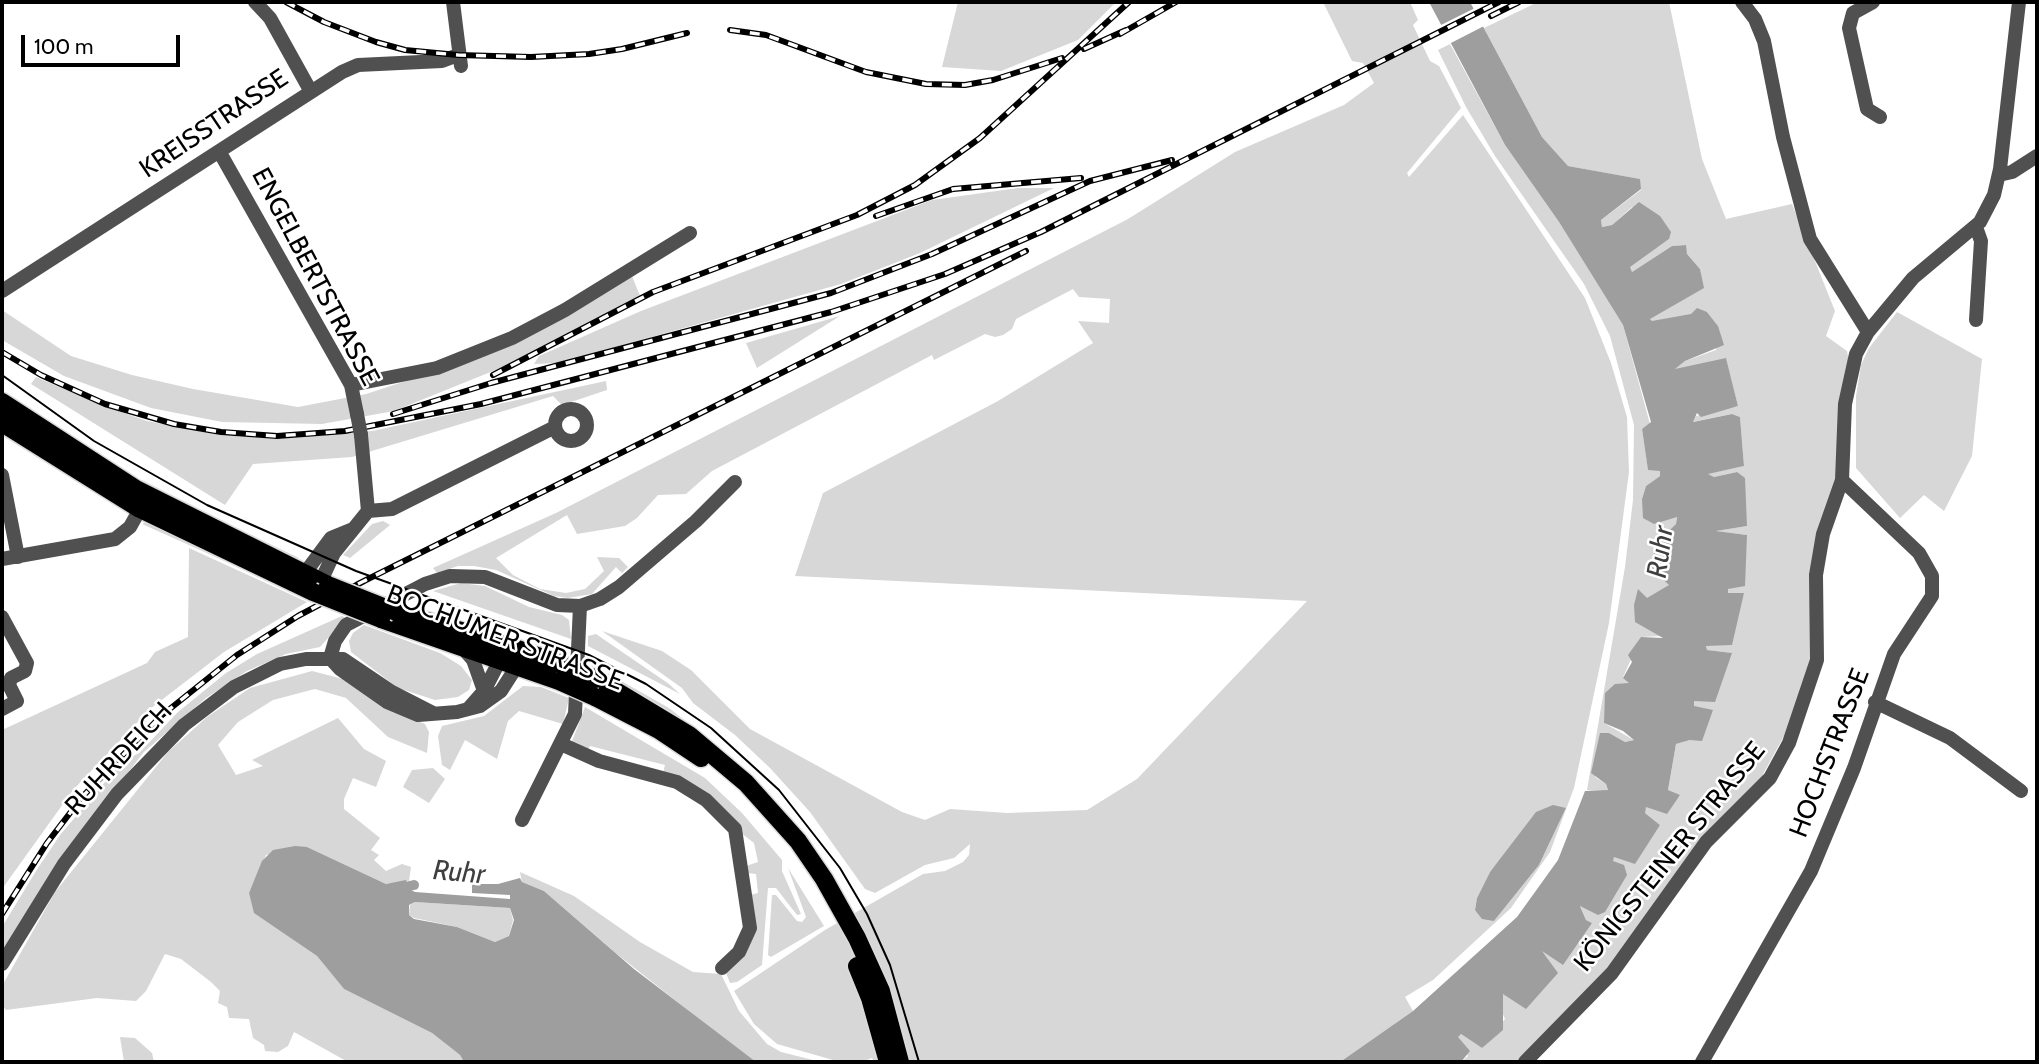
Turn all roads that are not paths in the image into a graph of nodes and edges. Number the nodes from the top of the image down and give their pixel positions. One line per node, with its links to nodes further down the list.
1 (255, 2): 6 (street)
2 (453, 2): 6 (street, KREISSTRASSE)
3 (1742, 2): 15 (street)
4 (1873, 2): 7 (street)
5 (2015, 3): 10 (street, KÖNIGSTEINER STRASSE)
6 (310, 90): 8 (street, KREISSTRASSE)
7 (1880, 117)
8 (219, 151): 13 (street, KREISSTRASSE); 16 (street, ENGELBERTSTRASSE)
9 (2037, 156): 10 (street)
10 (1999, 175): 11 (street, KÖNIGSTEINER STRASSE)
11 (1981, 225): 14 (street); 15 (street, KÖNIGSTEINER STRASSE)
12 (690, 233): 16 (street)
13 (3, 291)
14 (1976, 320)
15 (1868, 332): 21 (street, KÖNIGSTEINER STRASSE)
16 (351, 385): 24 (street, ENGELBERTSTRASSE, bridge)
17 (2, 402): 27 (main road)
18 (2, 423): 23 (main road)
19 (555, 427): 24 (street)
20 (2, 475): 25 (street)
21 (1842, 480): 36 (street, HOCHSTRASSE); 47 (street, KÖNIGSTEINER STRASSE)
22 (735, 482): 28 (street)
23 (140, 509): 25 (street); 27 (main road)
24 (368, 511): 27 (street)
25 (18, 557): 26 (street)
26 (2, 559)
27 (313, 583): 29 (main road, BOCHUMER STRASSE, bridge)
28 (580, 606): 33 (street); 39 (street)
29 (388, 616): 31 (main road, BOCHUMER STRASSE); 32 (main road, BOCHUMER STRASSE)
30 (2, 617): 37 (street)
31 (462, 648): 32 (main road, BOCHUMER STRASSE); 35 (street)
32 (511, 655): 34 (main road, BOCHUMER STRASSE); 35 (street); 38 (street, RUHRDEICH)
33 (330, 658): 38 (street, RUHRDEICH); 43 (street, RUHRDEICH)
34 (559, 672): 42 (main road, BOCHUMER STRASSE, bridge); 42 (main road, BOCHUMER STRASSE, bridge)
35 (484, 691): 38 (street)
36 (1875, 702): 40 (street); 48 (street, HOCHSTRASSE)
37 (2, 709)
38 (468, 709)
39 (561, 744): 41 (street); 44 (street)
40 (2021, 791)
41 (522, 820)
42 (833, 905): 45 (main road, BOCHUMER STRASSE); 46 (main road, BOCHUMER STRASSE)
43 (2, 964)
44 (722, 968)
45 (888, 1062)
46 (900, 1062)
47 (1525, 1062)
48 (1702, 1062)

